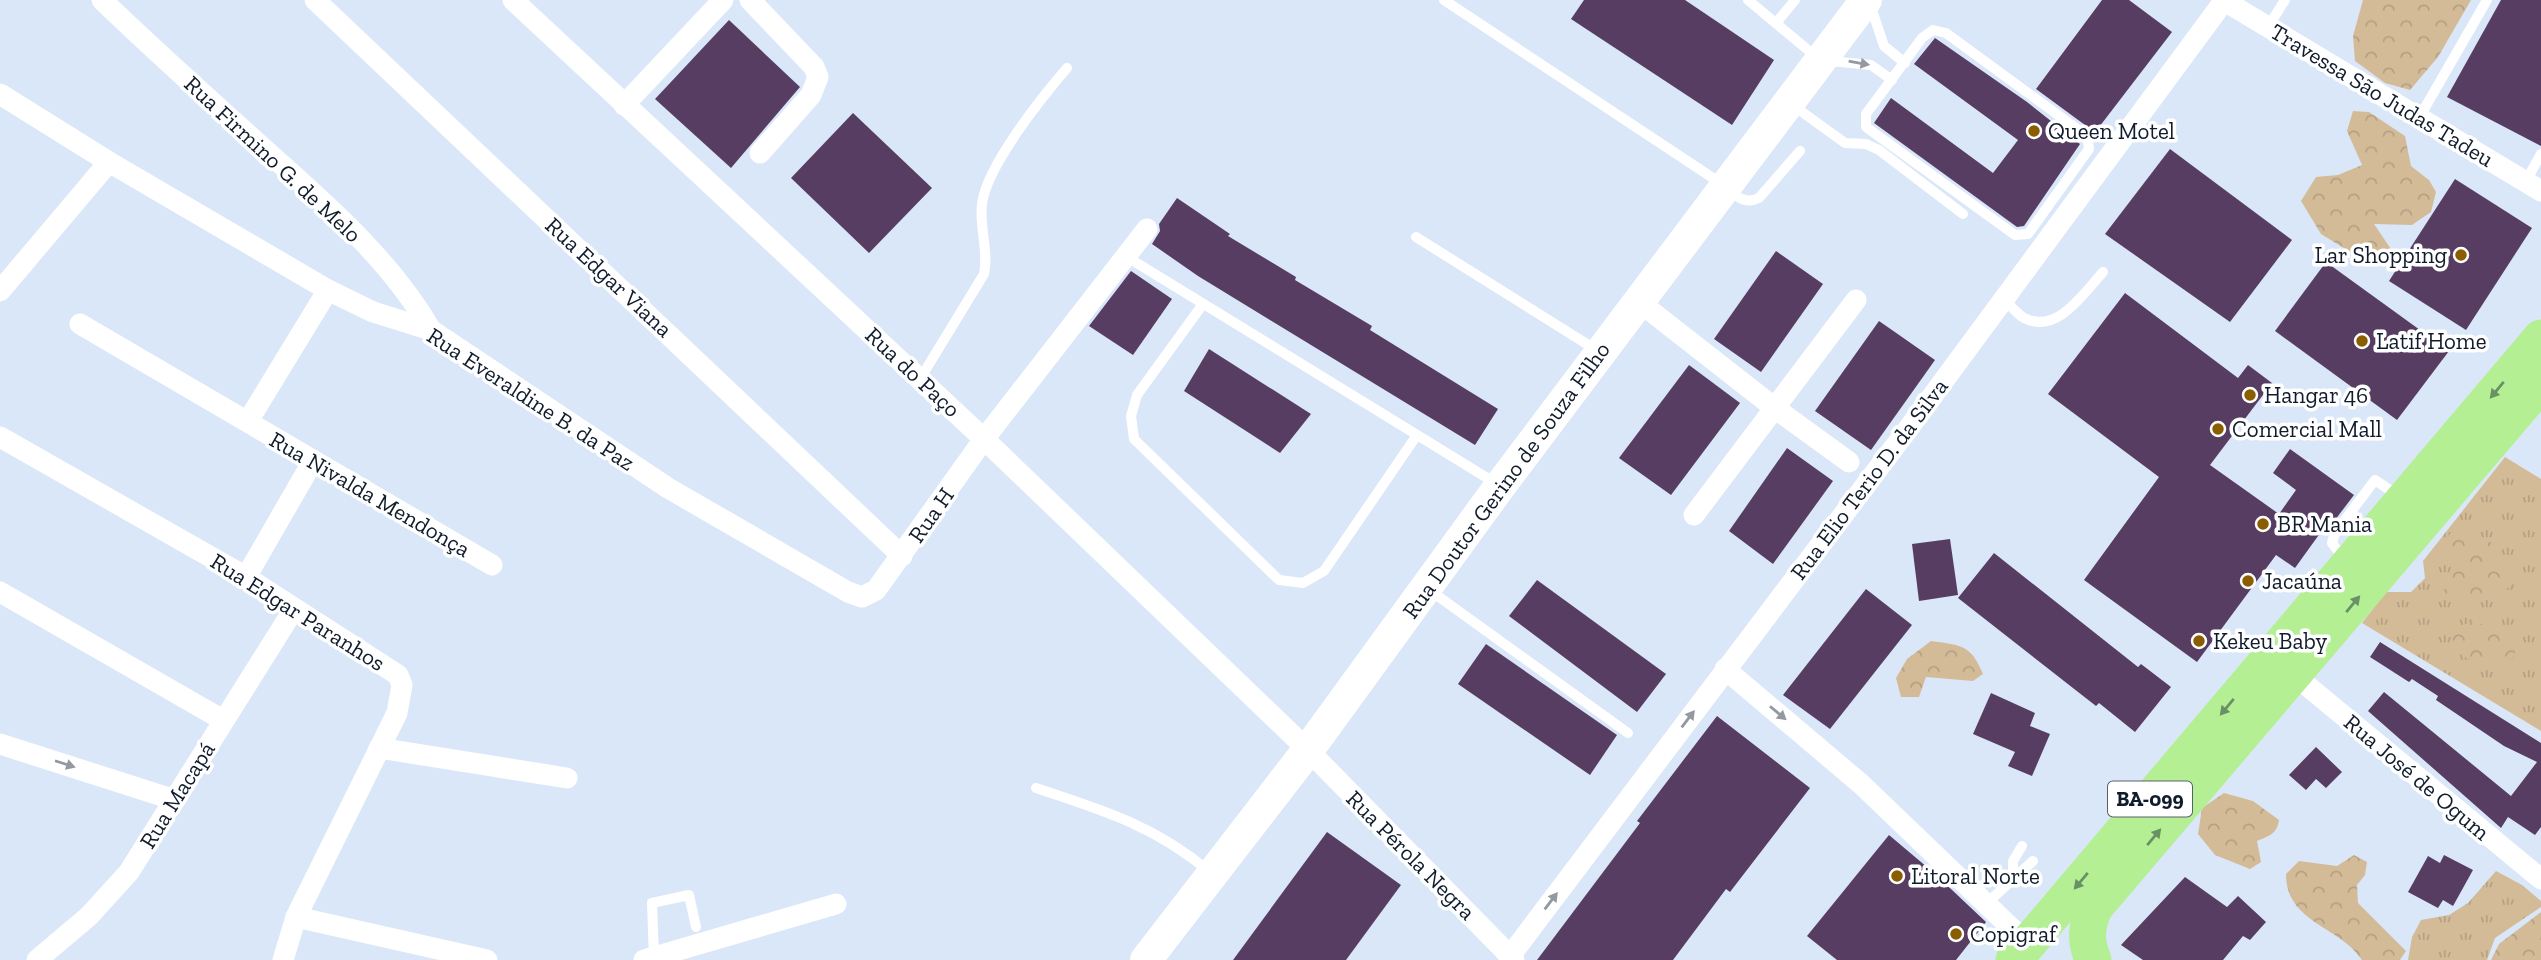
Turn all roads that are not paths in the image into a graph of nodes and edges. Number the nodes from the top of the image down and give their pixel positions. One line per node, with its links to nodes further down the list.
1 (102, 0): 41 (street, Rua Firmino G. de Melo)
2 (314, 0): 55 (street, Rua Edgar Viana)
3 (513, 0): 21 (street, Rua do Paço)
4 (723, 0): 21 (street)
5 (750, 0): 24 (street)
6 (1444, 0): 27 (lane)
7 (1748, 0): 13 (lane)
8 (1795, 0): 13 (lane)
9 (1867, 0): 15 (main road, Rua Doutor Gerino de Souza Filho); 16 (lane)
10 (2223, 0): 14 (street, Travessa São Judas Tadeu); 36 (street, Rua Elio Terio D. da Silva)
11 (2285, 0): 14 (lane)
12 (2487, 0): 22 (lane)
13 (1776, 23): 15 (lane)
14 (2268, 27): 22 (street, Travessa São Judas Tadeu)
15 (1821, 60): 18 (lane, one-way to 18); 20 (main road, Rua Doutor Gerino de Souza Filho)
16 (1905, 63): 18 (lane); 18 (lane)
17 (1067, 68): 44 (lane)
18 (1892, 80)
19 (0, 94): 26 (street, Rua Everaldine B. da Paz)
20 (1789, 102): 27 (main road, Rua Doutor Gerino de Souza Filho); 29 (lane)
21 (624, 105): 44 (street, Rua do Paço)
22 (2419, 118): 28 (street, Travessa São Judas Tadeu)
23 (1800, 151): 27 (lane)
24 (760, 153)
25 (2541, 154): 28 (lane)
26 (109, 162): 34 (street, Rua Everaldine B. da Paz); 35 (street)
27 (1725, 186): 38 (main road, Rua Doutor Gerino de Souza Filho)
28 (2533, 186)
29 (1963, 214)
30 (1147, 229): 32 (street, Rua H)
31 (1416, 237): 43 (lane)
32 (1127, 257): 39 (lane); 50 (street, Rua H)
33 (2103, 272): 36 (lane)
34 (328, 290): 41 (street, Rua Everaldine B. da Paz); 47 (street)
35 (0, 291)
36 (2004, 299): 62 (street, Rua Elio Terio D. da Silva)
37 (1856, 300): 46 (street)
38 (1638, 301): 43 (main road, Rua Doutor Gerino de Souza Filho); 46 (street)
39 (1203, 304): 48 (lane); 48 (lane)
40 (80, 324): 47 (street, Rua Nivalda Mendonça)
41 (431, 330): 59 (street, Rua Everaldine B. da Paz)
42 (2541, 338): 81 (highway, BA-099, one-way to 81)
43 (1600, 352): 53 (main road, Rua Doutor Gerino de Souza Filho)
44 (920, 379): 50 (street, Rua do Paço)
45 (2541, 383): 63 (highway, BA-099, one-way to 45)
46 (1776, 409): 52 (street); 54 (street)
47 (248, 421): 51 (street, Rua Nivalda Mendonça)
48 (1418, 435): 53 (lane)
49 (0, 437): 57 (street, Rua Edgar Paranhos)
50 (984, 439): 55 (street, Rua H); 68 (street, Rua do Paço)
51 (313, 461): 56 (street, Rua Nivalda Mendonça); 57 (street)
52 (1849, 462)
53 (1500, 486): 58 (main road, Rua Doutor Gerino de Souza Filho)
54 (1694, 515)
55 (902, 556): 59 (street, Rua H)
56 (492, 565)
57 (246, 578): 61 (street, Rua Edgar Paranhos)
58 (1426, 588): 65 (lane); 68 (main road, Rua Doutor Gerino de Souza Filho)
59 (876, 590)
60 (0, 592): 64 (street)
61 (294, 609): 64 (street, Rua Macapá); 67 (street, Rua Edgar Paranhos)
62 (1726, 669): 77 (street, one-way to 77); 83 (street, Rua Elio Terio D. da Silva, one-way to 62)
63 (2293, 674): 76 (street, Rua José de Ogum); 89 (highway, BA-099, one-way to 63)
64 (223, 720): 71 (street, Rua Macapá)
65 (1628, 733)
66 (0, 744): 71 (street, one-way to 71)
67 (379, 748): 69 (street); 79 (street, Rua Edgar Paranhos)
68 (1308, 751): 74 (main road, Rua Doutor Gerino de Souza Filho); 83 (street, Rua Pérola Negra)
69 (567, 778)
70 (1036, 788): 74 (lane)
71 (175, 800): 85 (street, Rua Macapá)
72 (2022, 846): 75 (lane)
73 (2033, 861): 75 (lane)
74 (1212, 874): 88 (main road, Rua Doutor Gerino de Souza Filho)
75 (2013, 879): 77 (lane)
76 (2541, 879)
77 (1987, 902): 81 (street)
78 (836, 904): 82 (street)
79 (296, 917): 86 (street, Rua Edgar Paranhos); 87 (street)
80 (696, 927): 84 (lane)
81 (2021, 952)
82 (689, 955): 84 (street)
83 (1512, 958)
84 (649, 959)
85 (37, 960)
86 (283, 960)
87 (487, 960)
88 (1146, 960)
89 (2093, 960)

